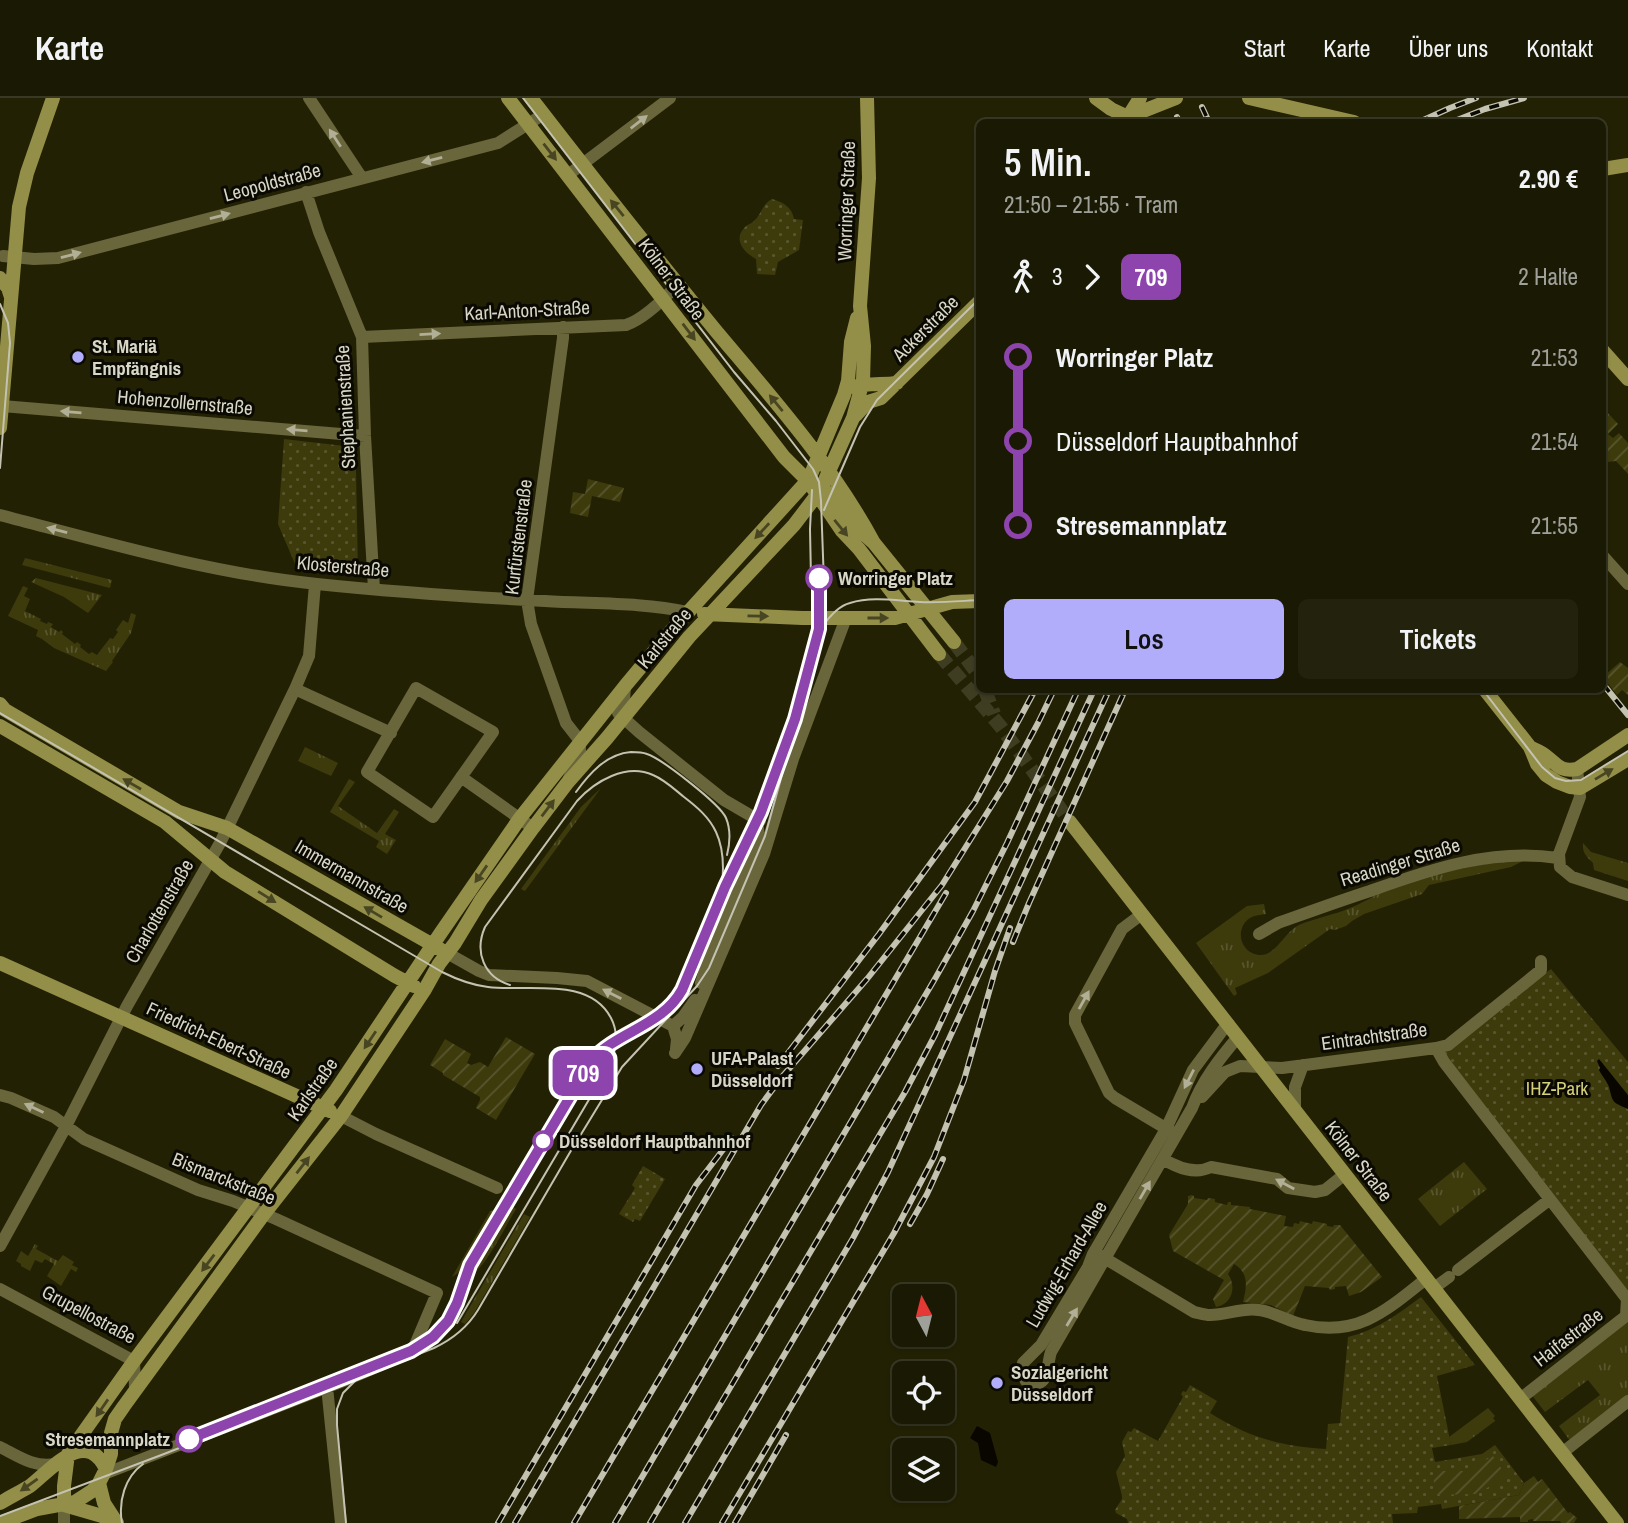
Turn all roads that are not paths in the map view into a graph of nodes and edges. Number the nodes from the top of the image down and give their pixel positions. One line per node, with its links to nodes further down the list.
1 (53, 98): 23 (main road)
2 (309, 98): 21 (street, one-way to 2)
3 (508, 98): 16 (main road, Kölner Straße)
4 (531, 98): 11 (main road, Kölner Straße)
5 (670, 98): 17 (street, one-way to 5)
6 (867, 98): 29 (main road, Worringer Straße)
7 (1140, 98): 13 (main road, bridge)
8 (1177, 98): 14 (main road, bridge)
9 (1249, 98): 15 (main road)
10 (1101, 102): 12 (main road)
11 (544, 114): 16 (street, Leopoldstraße); 17 (main road, Kölner Straße)
12 (1126, 119)
13 (1128, 119)
14 (1129, 119)
15 (1341, 119)
16 (528, 124): 20 (main road, Kölner Straße, one-way to 20); 21 (street, Leopoldstraße, one-way to 21)
17 (583, 166): 20 (street); 25 (main road, Kölner Straße, one-way to 17)
18 (1628, 166): 19 (main road)
19 (1606, 169)
20 (569, 175): 27 (main road, Kölner Straße)
21 (362, 178): 22 (street, Leopoldstraße)
22 (306, 192): 23 (street, Leopoldstraße, one-way to 22); 32 (street, Stephanienstraße)
23 (8, 255): 26 (main road)
24 (0, 278): 26 (main road)
25 (678, 284): 27 (street, Karl-Anton-Straße); 43 (main road, Kölner Straße, one-way to 25)
26 (12, 299): 33 (main road)
27 (663, 299): 31 (street, Karl-Anton-Straße); 45 (main road, Kölner Straße, one-way to 45)
28 (976, 305): 36 (main road, Ackerstraße)
29 (860, 306): 37 (main road, Worringer Straße); 38 (main road, Worringer Straße)
30 (0, 326): 33 (main road)
31 (563, 327): 32 (street, Karl-Anton-Straße, one-way to 31); 53 (street, Kurfürstenstraße)
32 (362, 337): 42 (street, Stephanienstraße)
33 (6, 353): 39 (main road)
34 (1606, 354): 35 (main road)
35 (1628, 379)
36 (897, 383): 37 (main road, Ackerstraße); 40 (main road, Ackerstraße)
37 (862, 385): 38 (main road, Ackerstraße); 40 (main road, Worringer Straße)
38 (845, 395): 43 (main road, Worringer Straße)
39 (2, 406): 41 (main road); 42 (street, Hohenzollernstraße, one-way to 39)
40 (853, 418): 44 (main road, Worringer Straße)
41 (0, 428)
42 (365, 436): 52 (street, Stephanienstraße)
43 (819, 456): 44 (main road, Kölner Straße); 45 (main road, Worringer Straße)
44 (829, 471): 46 (main road, Worringer Straße); 48 (main road)
45 (807, 481): 46 (main road); 56 (main road, one-way to 56)
46 (819, 492): 48 (main road); 57 (main road, one-way to 57); 58 (main road)
47 (0, 515): 50 (street, Klosterstraße, one-way to 47)
48 (874, 543): 55 (main road)
49 (1606, 559): 51 (street)
50 (315, 584): 52 (street, Klosterstraße); 63 (street, Charlottenstraße)
51 (1628, 584)
52 (374, 589): 53 (street, Klosterstraße)
53 (527, 600): 56 (street, Klosterstraße); 70 (street, Kurfürstenstraße)
54 (976, 601): 55 (main road)
55 (929, 609): 57 (main road); 60 (main road)
56 (688, 612): 58 (main road); 62 (main road, Karlstraße)
57 (909, 614): 59 (main road, one-way to 57); 61 (main road)
58 (708, 615): 59 (main road, one-way to 59); 66 (main road, Karlstraße)
59 (845, 618): 80 (street)
60 (954, 642)
61 (939, 654)
62 (625, 686): 66 (street); 70 (main road, Karlstraße)
63 (295, 689): 68 (street); 81 (street, Charlottenstraße)
64 (1487, 693): 71 (main road)
65 (0, 704): 81 (main road, Immermannstraße, one-way to 65)
66 (623, 717): 75 (main road, Karlstraße); 78 (street)
67 (0, 726): 84 (main road)
68 (391, 733): 74 (street); 74 (street)
69 (1622, 738): 73 (main road)
70 (580, 741): 75 (street, Karlstraße); 77 (main road, Karlstraße)
71 (1530, 747): 73 (main road); 76 (main road)
72 (1628, 760): 76 (main road, one-way to 72)
73 (1577, 769): 76 (street)
74 (461, 777): 77 (street)
75 (568, 782): 82 (main road, Karlstraße, one-way to 75)
76 (1580, 788): 83 (street)
77 (520, 818): 82 (street); 88 (main road, Karlstraße, one-way to 88)
78 (754, 818): 80 (street); 96 (street)
79 (1070, 822): 86 (main road, Kölner Straße)
80 (773, 827): 96 (street)
81 (227, 828): 84 (street, Charlottenstraße); 88 (main road, Immermannstraße, one-way to 81)
82 (533, 828): 89 (main road, Karlstraße)
83 (1558, 858): 85 (street); 87 (street, Readinger Straße)
84 (210, 860): 92 (main road, one-way to 92); 94 (street, Charlottenstraße)
85 (1628, 895)
86 (1142, 914): 95 (main road, Kölner Straße); 107 (street, one-way to 86)
87 (1259, 934)
88 (433, 944): 89 (main road, Immermannstraße); 92 (main road, Karlstraße)
89 (447, 953): 93 (main road, Karlstraße); 96 (street, Immermannstraße, one-way to 89)
90 (1541, 961): 98 (street, Eintrachtstraße)
91 (0, 963): 94 (main road, Friedrich-Ebert-Straße)
92 (408, 983): 93 (main road); 102 (main road, Karlstraße, one-way to 102)
93 (424, 991): 105 (main road, Karlstraße)
94 (122, 1016): 102 (main road, Friedrich-Ebert-Straße); 106 (street, Charlottenstraße)
95 (1228, 1023): 97 (main road, Kölner Straße); 107 (street, Ludwig-Erhard-Allee, one-way to 107)
96 (673, 1026)
97 (1238, 1037): 100 (main road, Kölner Straße); 103 (street, Ludwig-Erhard-Allee)
98 (1436, 1048): 99 (street, Eintrachtstraße); 111 (street, Haifastraße)
99 (1303, 1065): 100 (street, Eintrachtstraße); 104 (street, Eintrachtstraße)
100 (1262, 1068): 103 (street, Ludwig-Erhard-Allee); 104 (main road, Kölner Straße)
101 (0, 1095): 106 (street, Bismarckstraße, one-way to 101)
102 (323, 1108): 105 (main road, Friedrich-Ebert-Straße); 112 (main road, Karlstraße)
103 (1192, 1108): 107 (street, Ludwig-Erhard-Allee)
104 (1295, 1110): 109 (main road, Kölner Straße)
105 (341, 1116): 110 (street, Friedrich-Ebert-Straße); 113 (main road, Karlstraße, one-way to 105)
106 (66, 1126): 112 (street, Bismarckstraße); 114 (street, Charlottenstraße)
107 (1172, 1132): 108 (street, Ludwig-Erhard-Allee); 115 (street, Ludwig-Erhard-Allee)
108 (1163, 1160): 109 (street, one-way to 108); 115 (street, Ludwig-Erhard-Allee, one-way to 108)
109 (1345, 1174): 116 (main road, Kölner Straße)
110 (497, 1188)
111 (1549, 1200): 116 (street); 121 (street, Haifastraße)
112 (249, 1208): 113 (street, Bismarckstraße); 118 (main road, Karlstraße, one-way to 118)
113 (264, 1214): 119 (street, Bismarckstraße); 120 (main road, Karlstraße)
114 (0, 1245)
115 (1100, 1255): 115 (street, Ludwig-Erhard-Allee, one-way to 115); 116 (street)
116 (1430, 1283): 121 (main road, Kölner Straße)
117 (0, 1289): 118 (street, Grupellostraße)
118 (134, 1361): 120 (street, Grupellostraße); 125 (main road, Karlstraße, one-way to 125)
119 (327, 1387): 127 (street); 134 (street)
120 (135, 1388): 127 (main road, Karlstraße)
121 (1520, 1399): 124 (main road, Kölner Straße)
122 (1628, 1401): 124 (street)
123 (0, 1447): 126 (street)
124 (1562, 1453): 135 (main road, Kölner Straße)
125 (68, 1454): 126 (main road); 127 (main road); 129 (main road)
126 (55, 1464): 128 (main road, one-way to 128)
127 (103, 1475): 129 (main road); 133 (main road)
128 (0, 1502)
129 (64, 1505): 130 (main road); 131 (street); 132 (main road)
130 (0, 1523)
131 (64, 1523)
132 (112, 1523)
133 (117, 1523)
134 (341, 1523)
135 (1617, 1523)

